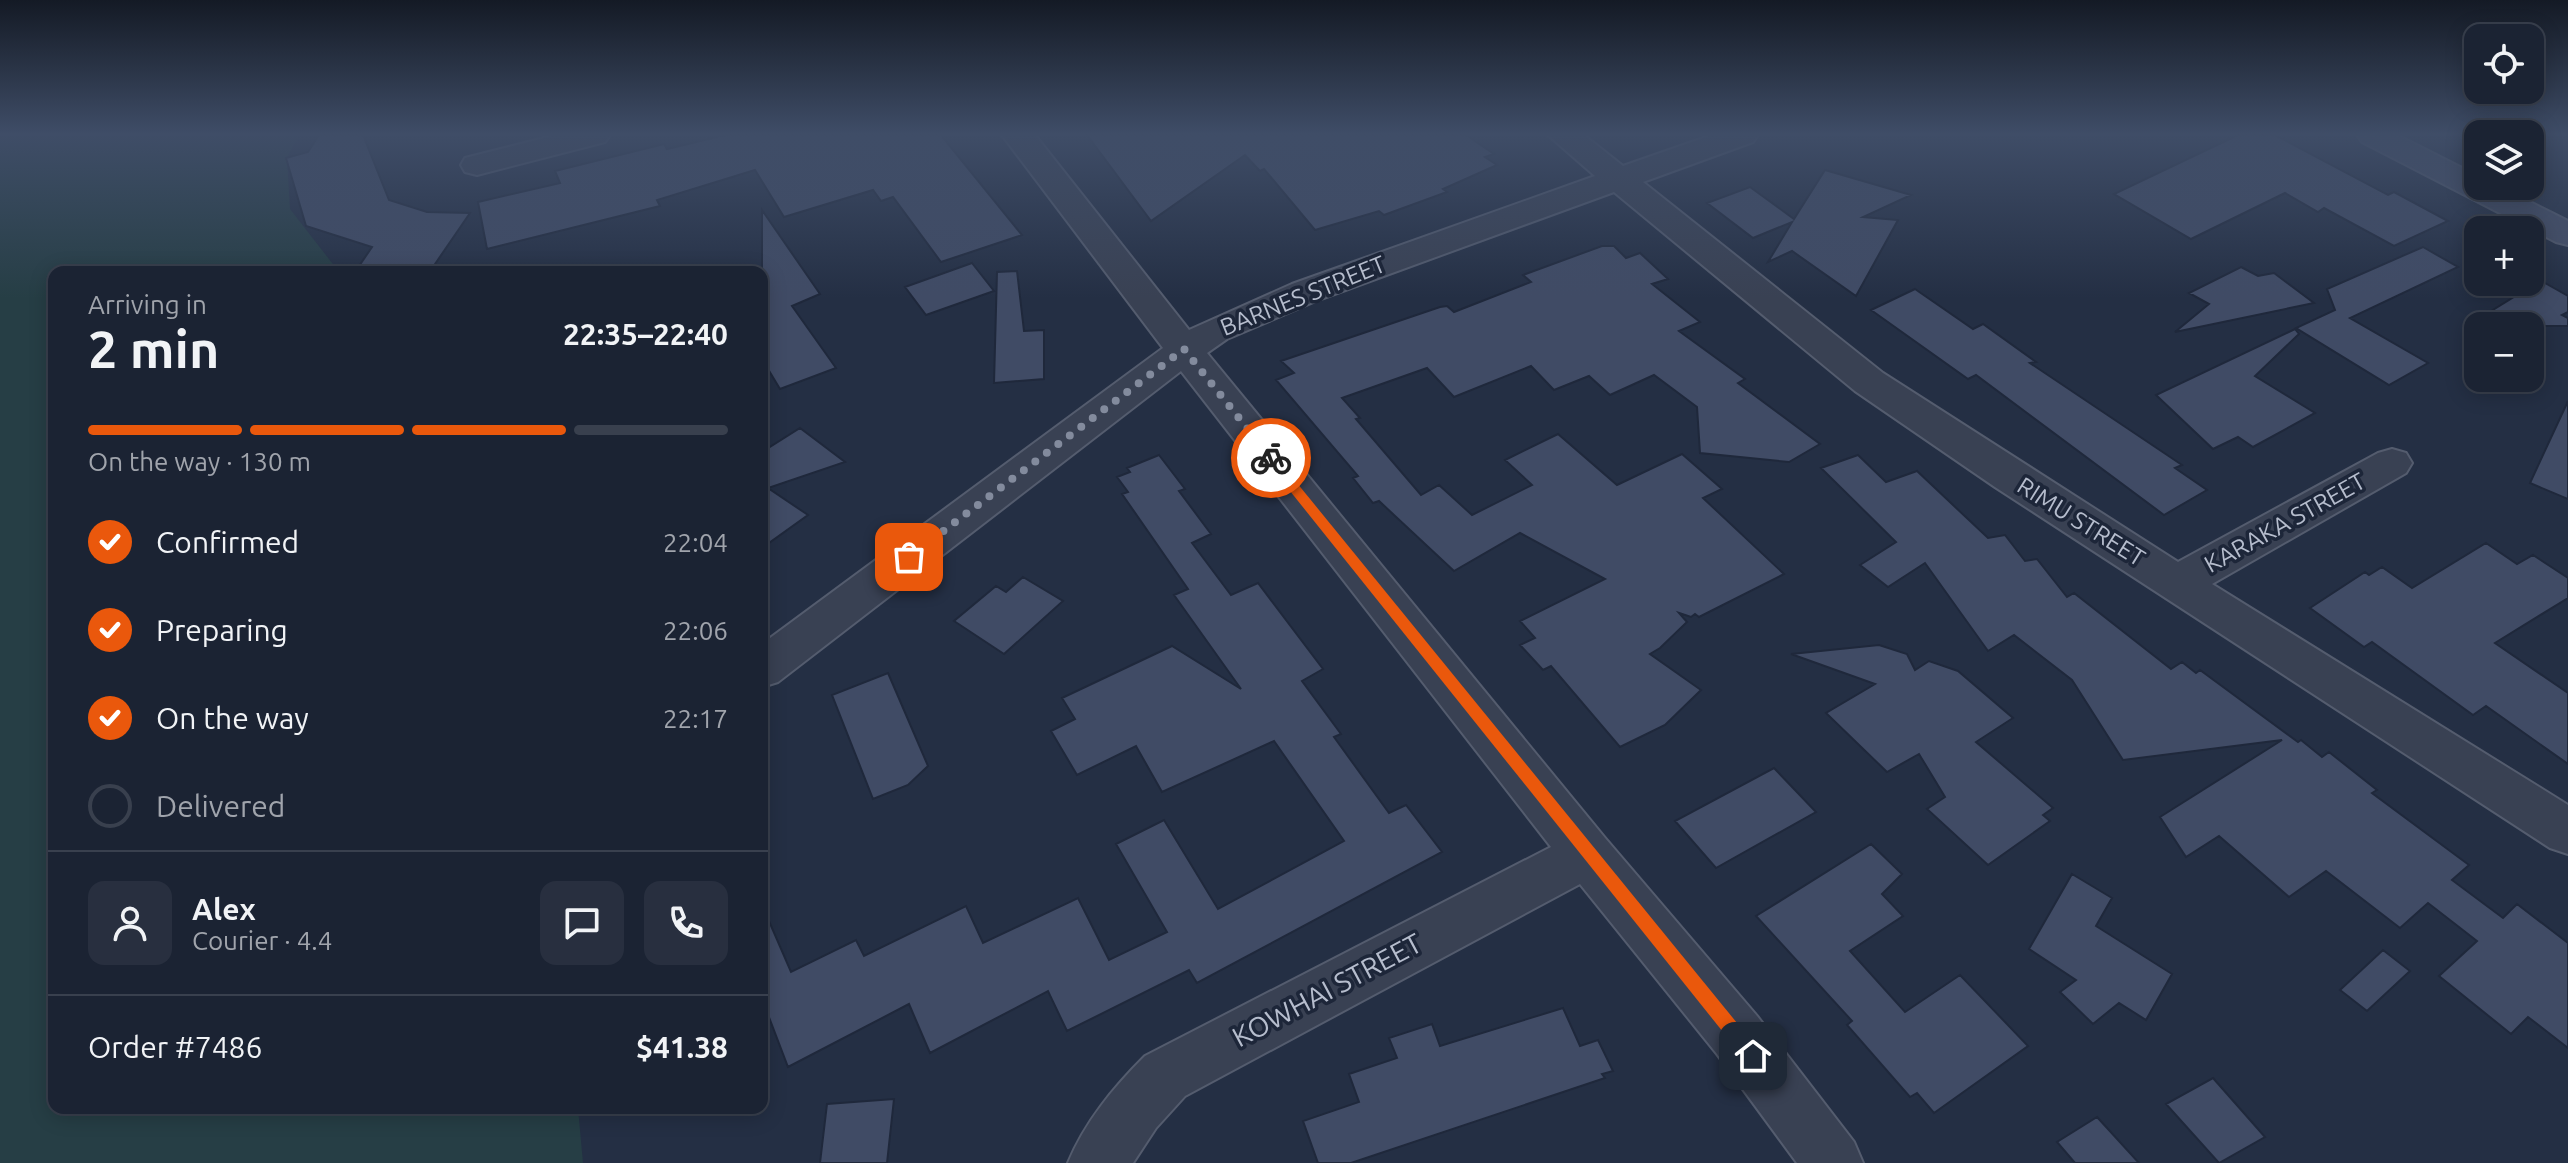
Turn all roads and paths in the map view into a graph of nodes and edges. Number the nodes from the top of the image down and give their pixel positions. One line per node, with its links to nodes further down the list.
1 (1060, 189): 6 (street)
2 (1590, 189): 6 (street, BARNES STREET)
3 (1631, 189): 8 (street, RIMU STREET)
4 (2479, 189): 5 (street)
5 (2568, 235)
6 (1184, 349): 9 (street, BARNES STREET); 11 (street)
7 (2392, 463): 8 (street, KARAKA STREET)
8 (2177, 583): 10 (street, RIMU STREET)
9 (768, 664)
10 (2568, 832)
11 (1587, 854): 12 (street, KOWHAI STREET); 13 (street)
12 (1098, 1163)
13 (1833, 1163)

